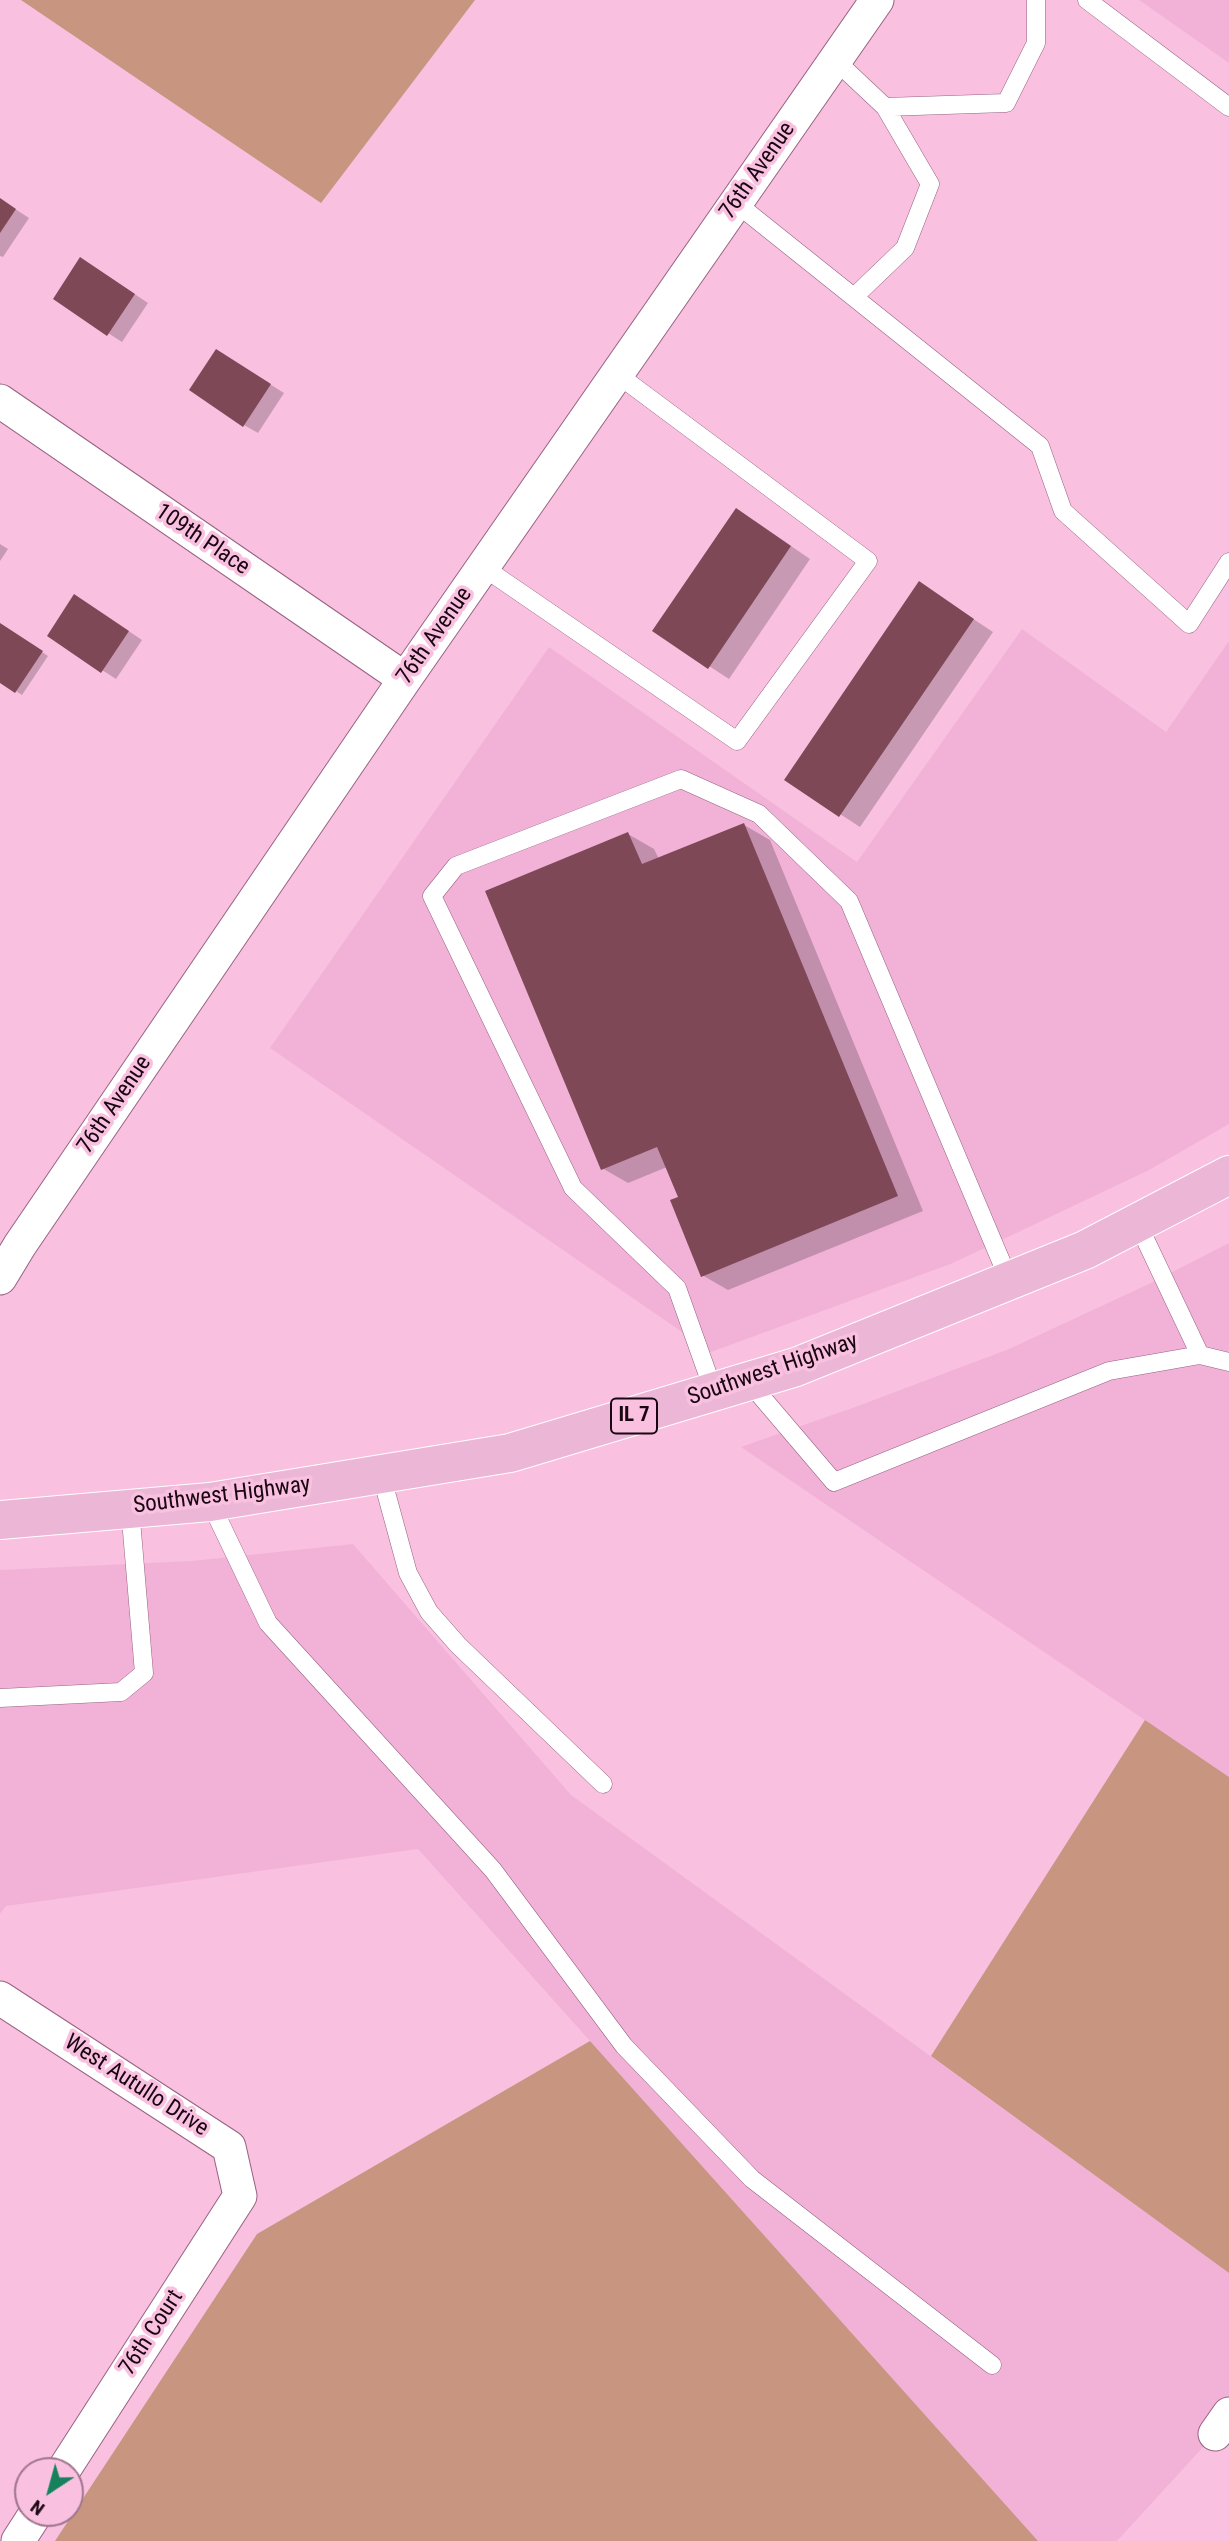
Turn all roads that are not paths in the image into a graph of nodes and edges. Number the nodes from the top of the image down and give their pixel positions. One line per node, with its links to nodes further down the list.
1 (877, 0): 4 (street, 76th Avenue)
2 (1036, 0): 5 (lane)
3 (1087, 0): 6 (lane)
4 (835, 60): 5 (lane); 7 (street, 76th Avenue)
5 (885, 107): 8 (lane)
6 (1229, 107)
7 (736, 203): 8 (lane); 9 (street, 76th Avenue)
8 (855, 296): 11 (lane)
9 (617, 374): 12 (street, 76th Avenue); 12 (lane)
10 (0, 401): 13 (street, 109th Place)
11 (1229, 562)
12 (483, 567): 13 (street, 76th Avenue)
13 (405, 679): 16 (street, 76th Avenue)
14 (1229, 1175): 15 (main road, Southwest Highway / IL 7)
15 (1137, 1222): 18 (main road, Southwest Highway / IL 7); 19 (lane)
16 (10, 1238): 17 (street, 76th Avenue)
17 (0, 1278)
18 (1009, 1280): 21 (main road, Southwest Highway / IL 7); 21 (lane)
19 (1200, 1356): 20 (lane); 21 (lane)
20 (1229, 1362)
21 (731, 1387): 22 (main road, Southwest Highway / IL 7)
22 (381, 1474): 23 (main road, Southwest Highway / IL 7); 27 (lane)
23 (210, 1502): 24 (main road, Southwest Highway / IL 7); 30 (lane)
24 (130, 1508): 25 (main road, Southwest Highway / IL 7); 26 (lane)
25 (0, 1520)
26 (0, 1698)
27 (603, 1784)
28 (0, 1998): 29 (street, West Autullo Drive)
29 (240, 2196): 31 (street, 76th Court)
30 (992, 2365)
31 (72, 2457)

